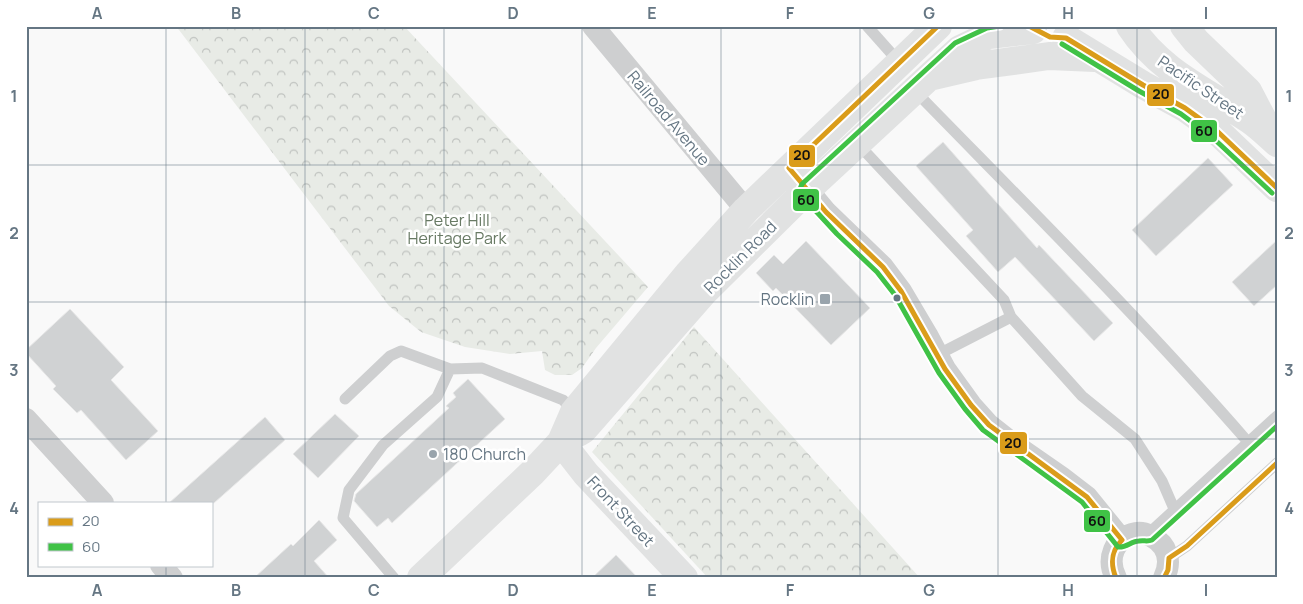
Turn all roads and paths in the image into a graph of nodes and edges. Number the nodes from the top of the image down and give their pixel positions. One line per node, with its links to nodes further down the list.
1 (593, 26): 16 (street, Railroad Avenue)
2 (867, 26): 9 (lane)
3 (1130, 26): 11 (street, Pacific Street)
4 (934, 27): 9 (street, Rocklin Road)
5 (1031, 28): 7 (street); 10 (street, Rocklin Road)
6 (1191, 29): 11 (street)
7 (1077, 32): 8 (street, Pacific Street)
8 (1099, 58): 10 (street); 14 (street, Pacific Street)
9 (899, 62): 13 (street, Rocklin Road)
10 (922, 84): 12 (street, Rocklin Road); 25 (lane)
11 (1276, 142)
12 (858, 144): 15 (street, Rocklin Road); 17 (lane)
13 (789, 168): 15 (street); 16 (street, Rocklin Road)
14 (1277, 188)
15 (807, 190): 18 (street); 24 (street, Rocklin Road)
16 (746, 210): 21 (street, Rocklin Road)
17 (1011, 317): 18 (lane); 28 (lane)
18 (938, 355): 30 (street)
19 (450, 369): 20 (lane); 21 (lane); 34 (lane)
20 (345, 399)
21 (574, 412): 24 (street, Rocklin Road)
22 (1277, 416): 25 (lane)
23 (26, 419): 27 (street)
24 (561, 442): 35 (street, Rocklin Road); 36 (street, Front Street)
25 (1248, 442): 28 (lane)
26 (1277, 463): 32 (lane)
27 (102, 502)
28 (1175, 511): 29 (lane)
29 (1148, 534): 30 (street); 32 (street)
30 (1122, 540): 37 (street)
31 (161, 566): 33 (street)
32 (1166, 568)
33 (172, 578)
34 (394, 578)
35 (421, 578)
36 (684, 578)
37 (1116, 578)

